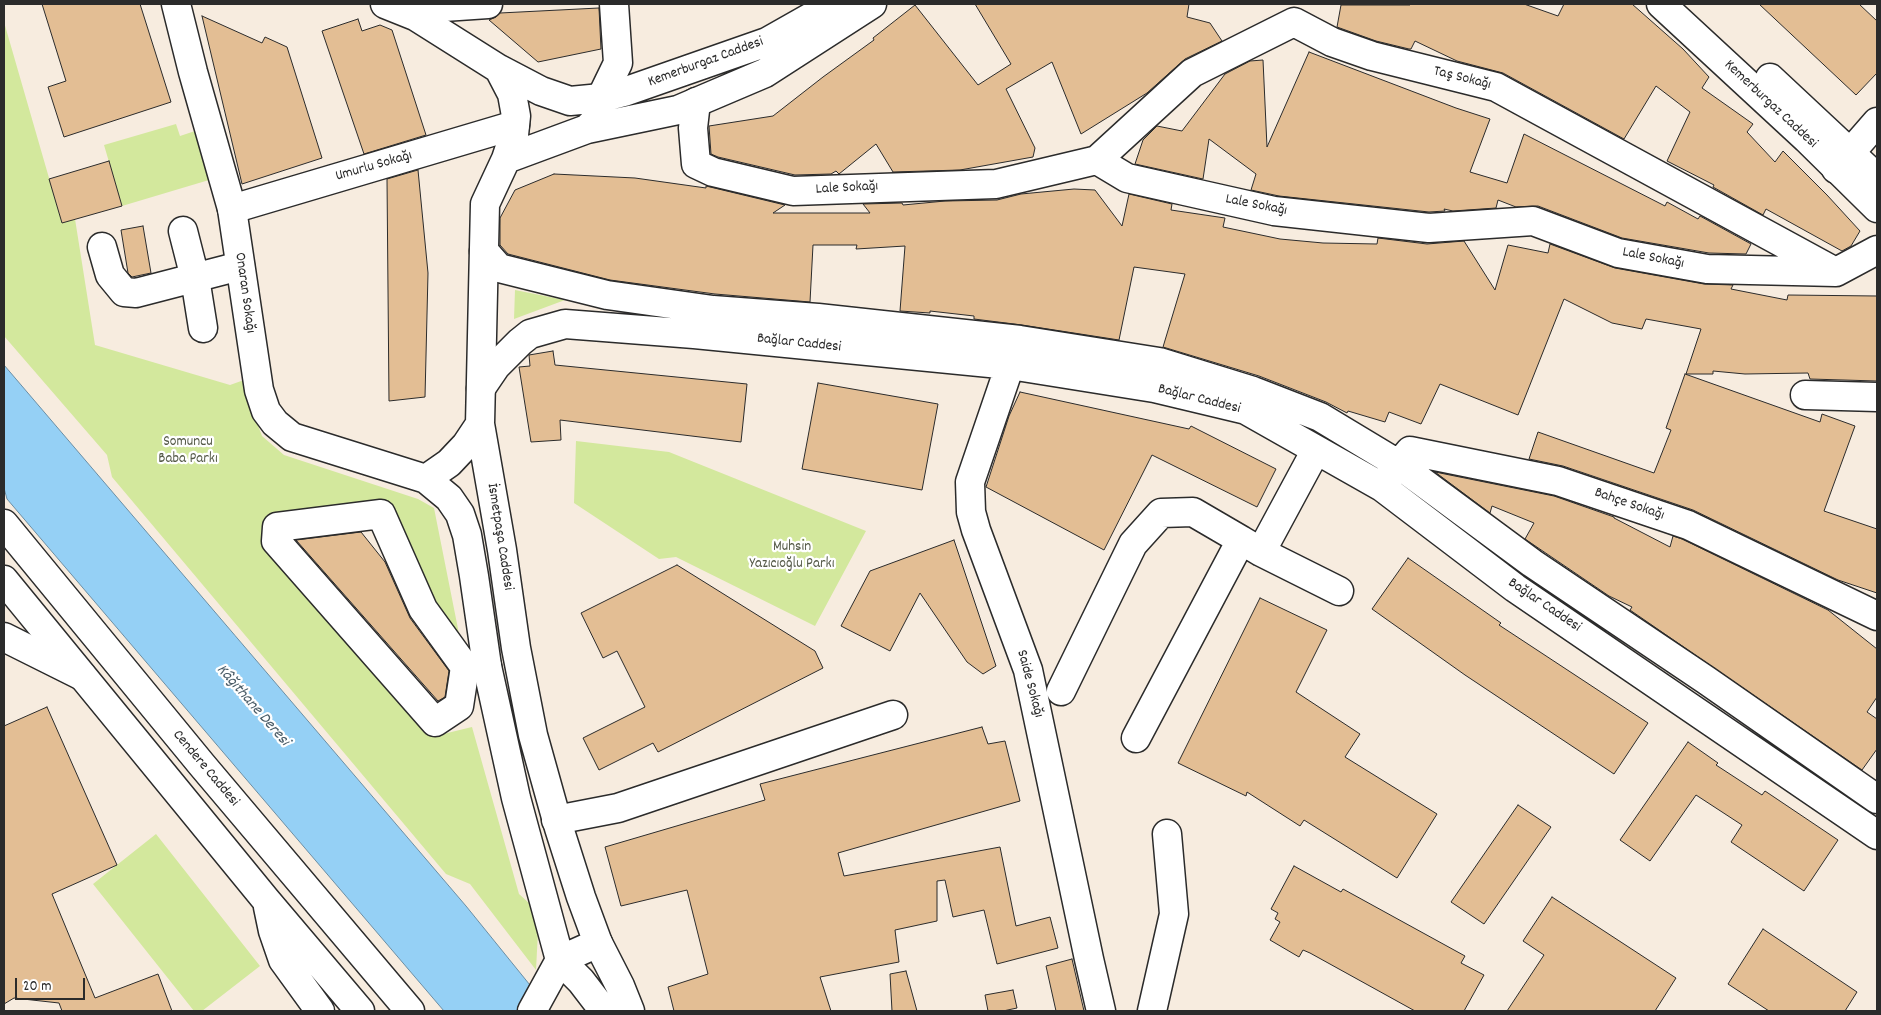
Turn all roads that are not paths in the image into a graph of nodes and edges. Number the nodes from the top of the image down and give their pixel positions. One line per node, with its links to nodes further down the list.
1 (176, 4): 22 (street, Onaran Sokağı)
2 (385, 4): 10 (street)
3 (488, 4): 10 (street)
4 (614, 4): 12 (street)
5 (627, 4): 12 (street)
6 (834, 4): 12 (street, Kemerburgaz Caddesi)
7 (872, 4): 13 (street, Kemerburgaz Caddesi)
8 (1661, 4): 19 (street, Kemerburgaz Caddesi)
9 (1689, 4): 19 (street, Kemerburgaz Caddesi)
10 (414, 10): 11 (street)
11 (499, 69): 12 (street, Kemerburgaz Caddesi); 15 (street, İsmetpaşa Caddesi)
12 (630, 86): 16 (street)
13 (696, 102): 16 (street, Kemerburgaz Caddesi); 18 (street, Lale Sokağı)
14 (1877, 122): 19 (street)
15 (515, 125): 17 (street, İsmetpaşa Caddesi); 22 (street, Umurlu Sokağı)
16 (587, 129): 17 (street, Kemerburgaz Caddesi)
17 (506, 159): 25 (street, İsmetpaşa Caddesi)
18 (1097, 160): 28 (street, Lale Sokağı); 28 (street, Taş Sokağı)
19 (1844, 161): 20 (street, Kemerburgaz Caddesi); 21 (street, Kemerburgaz Caddesi)
20 (1877, 178)
21 (1877, 208)
22 (232, 209): 27 (street, Onaran Sokağı)
23 (183, 231): 29 (street)
24 (102, 247): 29 (street)
25 (484, 250): 32 (street, İsmetpaşa Caddesi); 37 (street, Bağlar Caddesi)
26 (1877, 250): 28 (street, Lale Sokağı)
27 (240, 266): 29 (street); 38 (street, Onaran Sokağı)
28 (1836, 272)
29 (195, 278): 30 (street)
30 (203, 328)
31 (1010, 365): 32 (street, Bağlar Caddesi); 36 (street, Bağlar Caddesi); 64 (street, Saide Sokağı)
32 (481, 388): 35 (street, İsmetpaşa Caddesi)
33 (1805, 395): 34 (street)
34 (1877, 398)
35 (480, 424): 38 (street); 52 (street, İsmetpaşa Caddesi)
36 (1316, 450): 39 (street, Bağlar Caddesi); 41 (street)
37 (1398, 464): 39 (street, Bahçe Sokağı); 44 (street, Bahçe Sokağı); 51 (street, Bağlar Caddesi)
38 (426, 479): 46 (street)
39 (1382, 487): 54 (street, Bağlar Caddesi)
40 (4, 524): 60 (street, Cendere Caddesi)
41 (1251, 546): 43 (street); 48 (street); 50 (street)
42 (4, 580): 47 (street)
43 (1339, 591)
44 (1877, 616)
45 (4, 637): 47 (street)
46 (476, 666): 46 (street); 57 (street)
47 (82, 676): 55 (street)
48 (1061, 691)
49 (893, 715): 52 (street)
50 (1136, 738)
51 (1877, 798)
52 (556, 820): 56 (street, İsmetpaşa Caddesi)
53 (1167, 834): 65 (street)
54 (1877, 835)
55 (266, 900): 58 (street); 59 (street)
56 (598, 943): 57 (street); 63 (street, İsmetpaşa Caddesi)
57 (560, 960): 61 (street); 62 (street)
58 (320, 1011)
59 (360, 1011)
60 (410, 1011)
61 (532, 1011)
62 (604, 1011)
63 (630, 1011)
64 (1102, 1011)
65 (1152, 1011)

